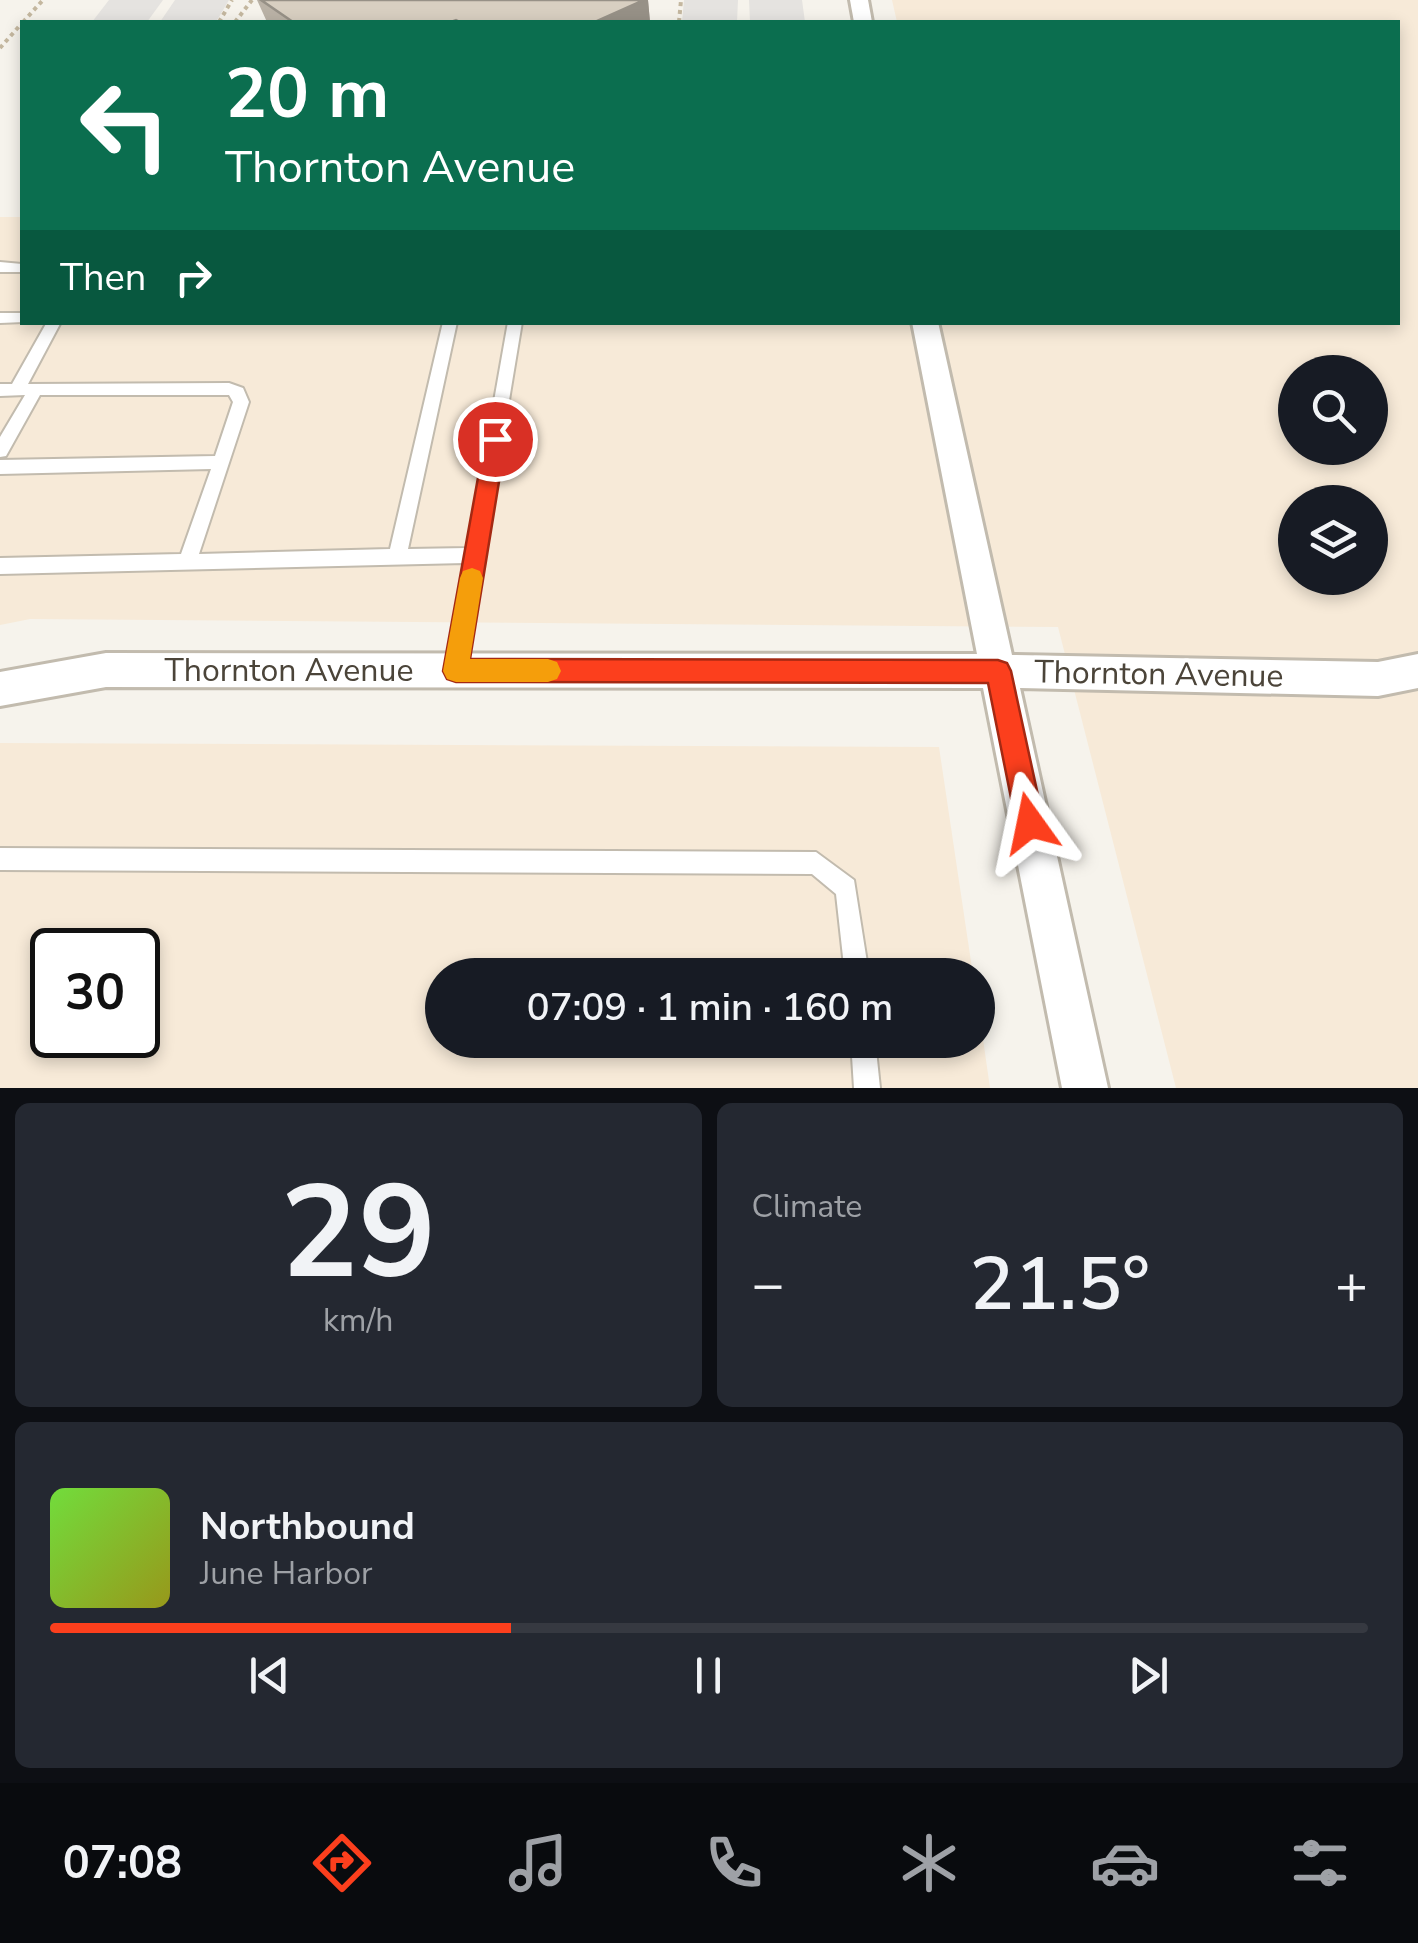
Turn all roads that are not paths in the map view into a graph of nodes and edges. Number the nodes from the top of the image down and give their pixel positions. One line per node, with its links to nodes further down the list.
1 (52, 325): 6 (lane)
2 (449, 325): 11 (lane)
3 (514, 325): 10 (lane)
4 (927, 325): 15 (street)
5 (36, 388): 6 (lane); 7 (lane); 8 (lane)
6 (8, 390)
7 (0, 451)
8 (220, 462): 9 (lane); 12 (lane)
9 (0, 467)
10 (476, 555): 11 (lane); 14 (lane)
11 (397, 556): 12 (lane)
12 (188, 561): 13 (lane)
13 (0, 566)
14 (456, 671): 15 (street, Thornton Avenue); 17 (street, Thornton Avenue)
15 (998, 671): 16 (street, Thornton Avenue); 22 (street)
16 (1418, 672)
17 (0, 690)
18 (0, 859): 19 (lane)
19 (855, 958)
20 (864, 1058): 21 (lane)
21 (867, 1088)
22 (1085, 1088)

